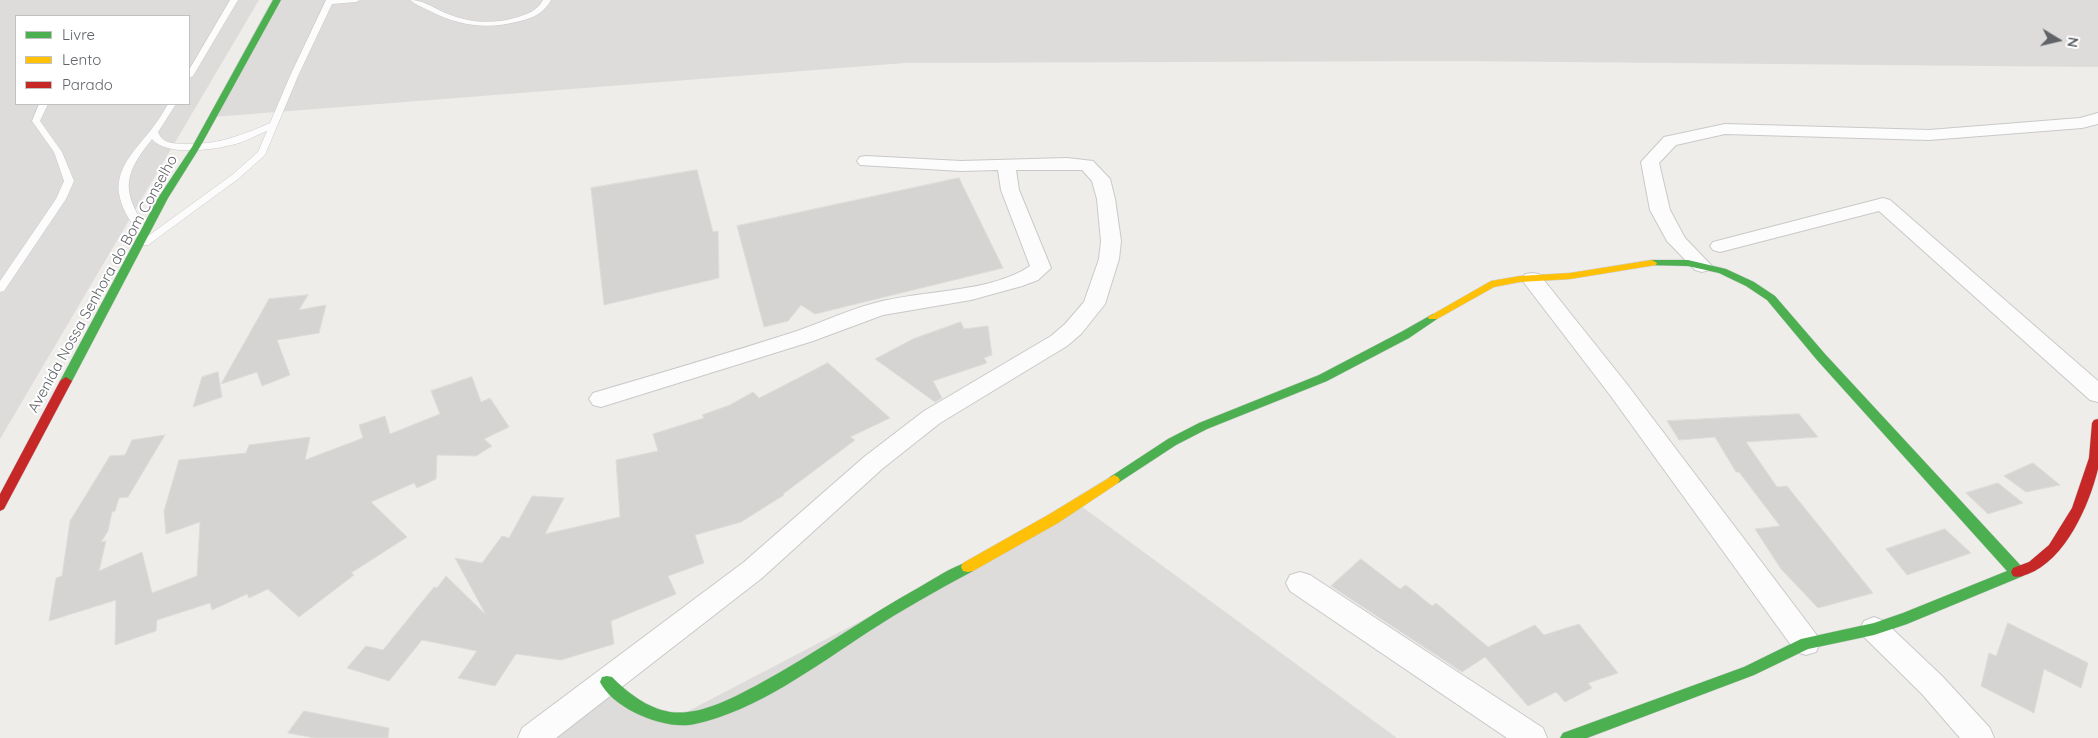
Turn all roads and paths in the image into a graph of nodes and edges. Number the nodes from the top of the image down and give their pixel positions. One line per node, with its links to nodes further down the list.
1 (234, 0): 7 (lane)
2 (278, 0): 15 (street, Avenida Nossa Senhora do Bom Conselho)
3 (356, 0): 6 (lane)
4 (414, 0): 5 (lane)
5 (547, 0)
6 (330, 1): 13 (lane)
7 (203, 53): 8 (lane); 9 (lane)
8 (190, 55)
9 (190, 74)
10 (43, 105): 23 (lane)
11 (171, 105): 14 (lane)
12 (2098, 118): 21 (street)
13 (275, 124): 15 (lane); 20 (lane)
14 (154, 132): 15 (lane); 18 (lane)
15 (196, 147): 18 (street, Avenida Nossa Senhora do Bom Conselho)
16 (866, 161): 17 (street)
17 (1006, 165): 25 (street); 32 (street)
18 (144, 234): 20 (street, Avenida Nossa Senhora do Bom Conselho)
19 (1720, 246): 24 (street)
20 (137, 248): 27 (street, Avenida Nossa Senhora do Bom Conselho)
21 (1702, 266): 22 (street); 28 (street)
22 (1532, 279): 31 (street); 32 (street)
23 (0, 289)
24 (2098, 394)
25 (601, 399)
26 (2098, 423): 28 (street)
27 (0, 506)
28 (2016, 573): 30 (street)
29 (1300, 583): 34 (street)
30 (1874, 629): 31 (street); 36 (street)
31 (1806, 644): 35 (street)
32 (607, 682): 33 (street)
33 (533, 738)
34 (1532, 738)
35 (1568, 738)
36 (1979, 738)

